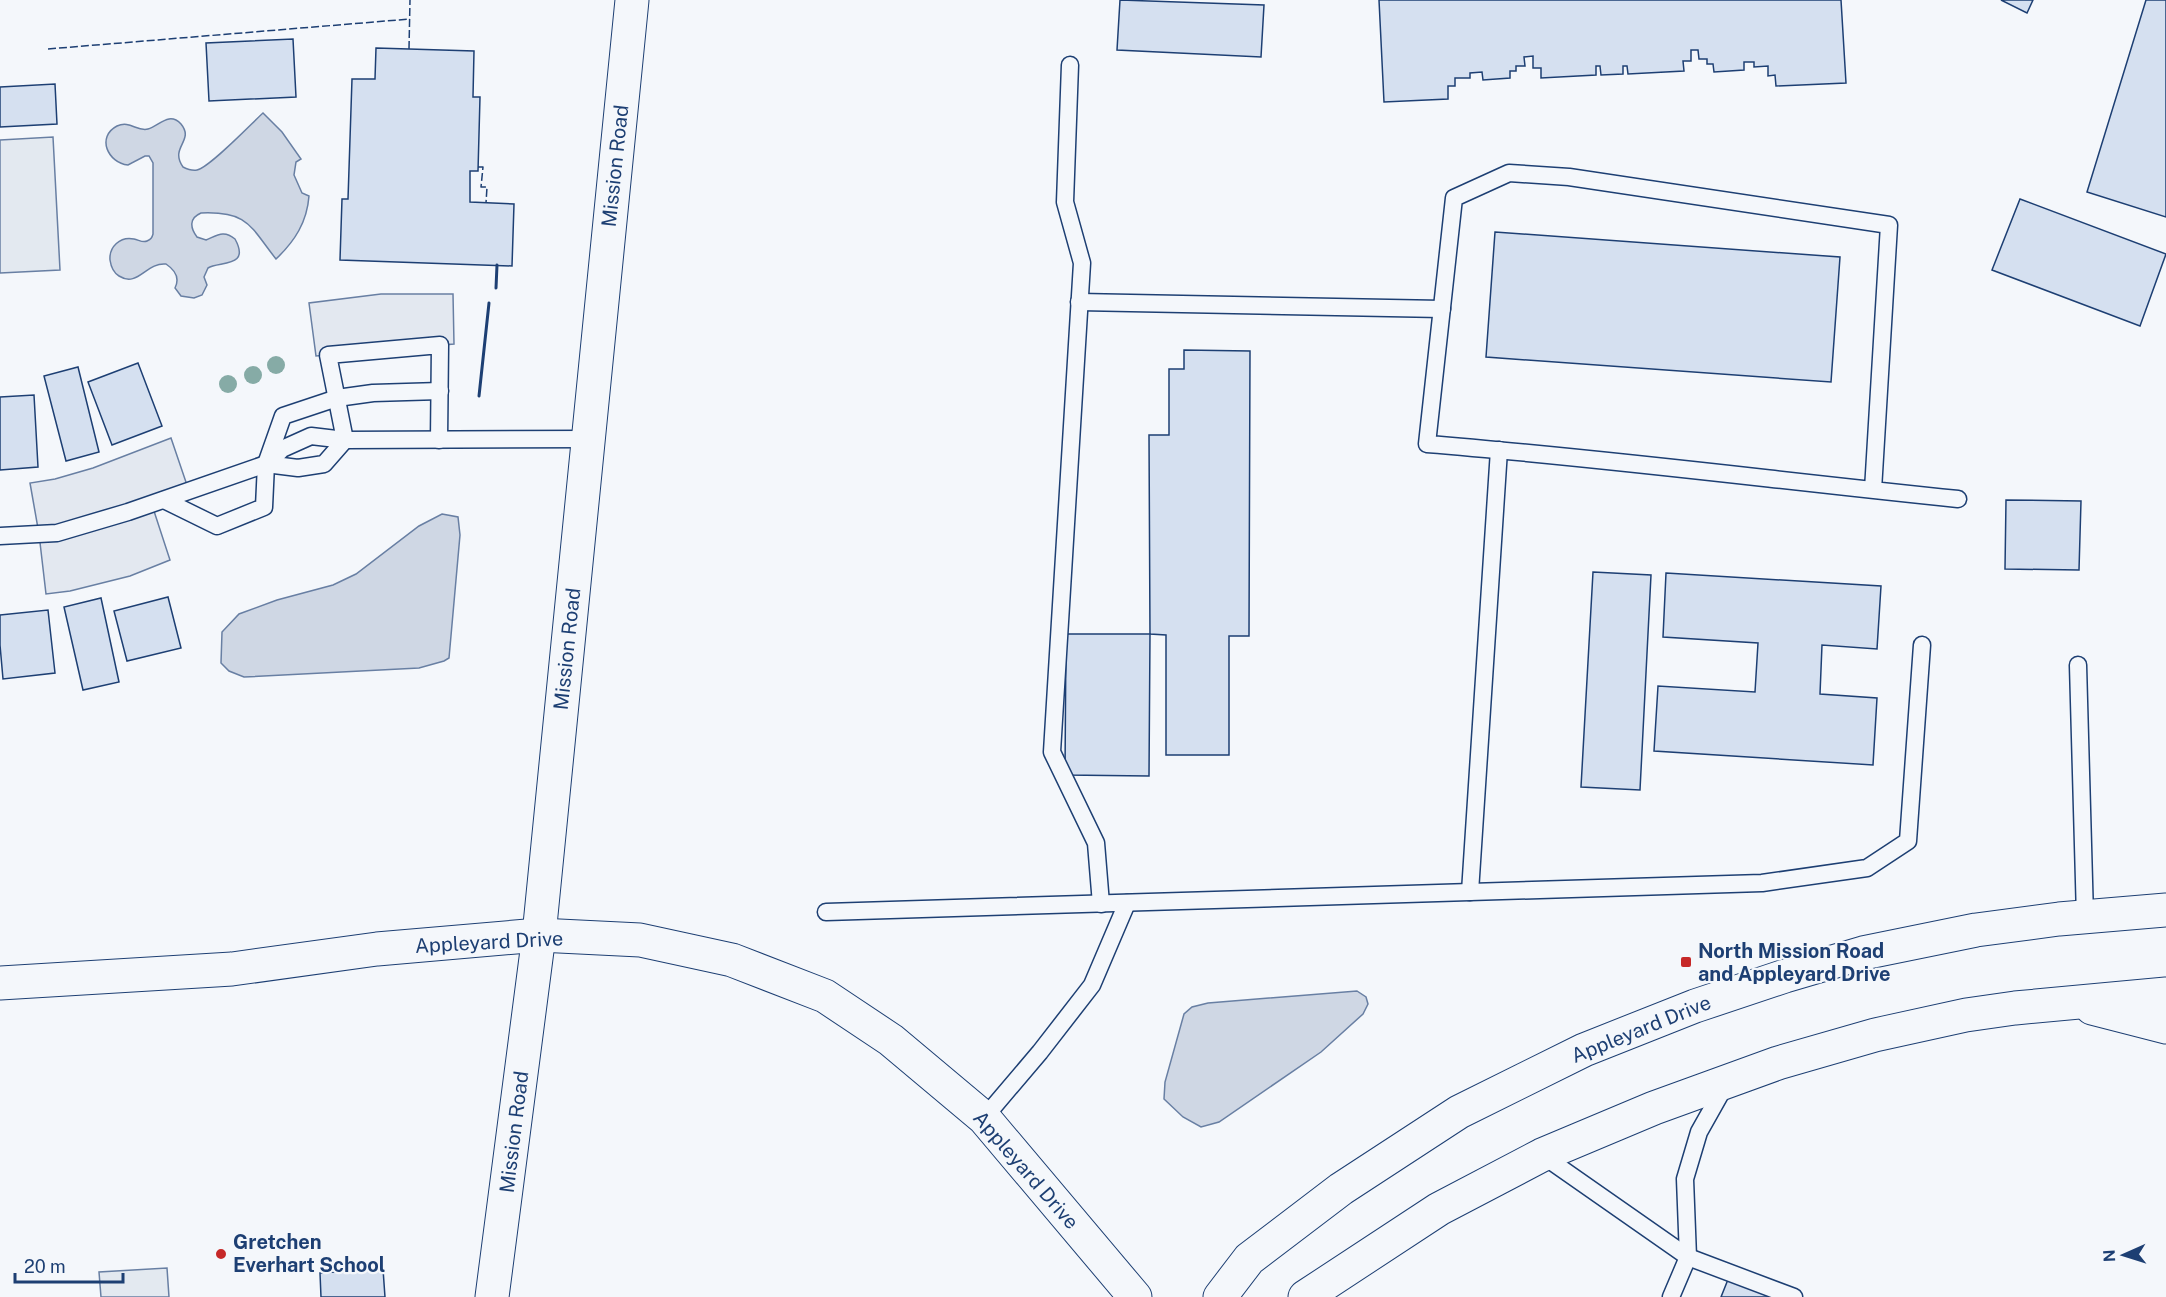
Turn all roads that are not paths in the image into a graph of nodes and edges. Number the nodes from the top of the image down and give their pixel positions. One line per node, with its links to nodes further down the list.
1 (632, 0): 7 (street, Mission Road)
2 (1070, 65): 3 (lane)
3 (1079, 302): 4 (lane); 20 (lane)
4 (1442, 309): 10 (lane); 12 (lane)
5 (440, 391): 6 (lane); 6 (lane); 9 (lane)
6 (337, 398): 8 (lane); 11 (lane)
7 (588, 439): 9 (lane); 24 (street, Mission Road)
8 (345, 440): 9 (lane); 11 (lane); 11 (lane)
9 (439, 440)
10 (1498, 450): 12 (lane); 18 (lane)
11 (266, 464): 13 (lane); 13 (lane)
12 (1873, 490): 14 (lane)
13 (164, 500): 15 (lane)
14 (1958, 500)
15 (0, 536)
16 (1922, 645): 18 (lane)
17 (2078, 665): 23 (lane)
18 (1470, 892): 19 (lane)
19 (1127, 903): 20 (lane); 30 (lane)
20 (1101, 904): 22 (lane)
21 (2166, 910): 23 (street, Appleyard Drive)
22 (826, 912)
23 (2085, 917): 35 (street, Appleyard Drive)
24 (539, 935): 25 (street, Appleyard Drive); 30 (street, Appleyard Drive); 33 (street, Mission Road)
25 (0, 983)
26 (2166, 994): 27 (street)
27 (2073, 1003): 28 (street); 29 (street)
28 (2166, 1027)
29 (1728, 1081): 31 (street); 32 (lane)
30 (984, 1118): 34 (street, Appleyard Drive)
31 (1542, 1155): 32 (lane); 36 (street)
32 (1688, 1257): 37 (lane); 38 (lane)
33 (492, 1297)
34 (1135, 1297)
35 (1220, 1297)
36 (1305, 1297)
37 (1671, 1297)
38 (1794, 1297)

